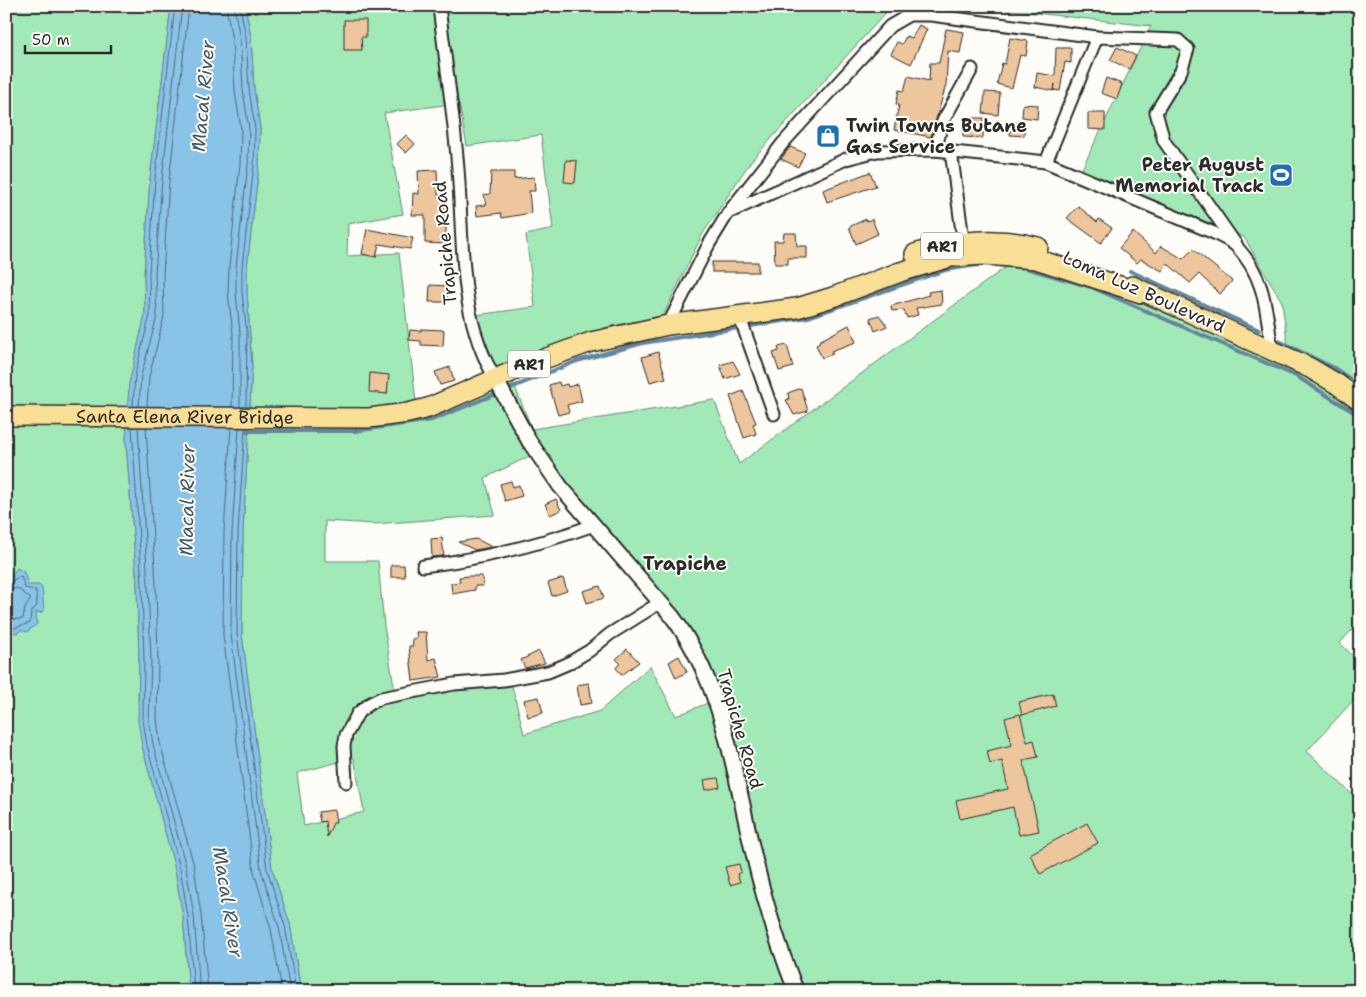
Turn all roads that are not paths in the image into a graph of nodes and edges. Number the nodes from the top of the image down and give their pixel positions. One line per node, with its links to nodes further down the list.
1 (439, 6): 13 (street, Trapiche Road)
2 (1098, 37): 6 (street); 7 (street); 8 (street)
3 (972, 69): 4 (street)
4 (935, 150): 5 (street); 7 (street)
5 (951, 152): 6 (street); 9 (street)
6 (1046, 162): 8 (street)
7 (728, 213): 11 (street)
8 (1237, 246): 12 (street)
9 (964, 249): 10 (highway, Loma Luz Boulevard / AR1); 12 (highway, Loma Luz Boulevard / AR1)
10 (741, 314): 11 (highway, AR1); 15 (street)
11 (668, 325): 13 (highway, AR1)
12 (1272, 350): 14 (highway, Loma Luz Boulevard / AR1)
13 (496, 380): 16 (highway, Santa Elena River Bridge / AR1); 17 (street, Trapiche Road)
14 (1360, 401)
15 (774, 414)
16 (6, 416)
17 (594, 525): 18 (street); 19 (street, Trapiche Road)
18 (423, 566)
19 (660, 602): 20 (street); 21 (street, Trapiche Road)
20 (346, 782)
21 (796, 991)

